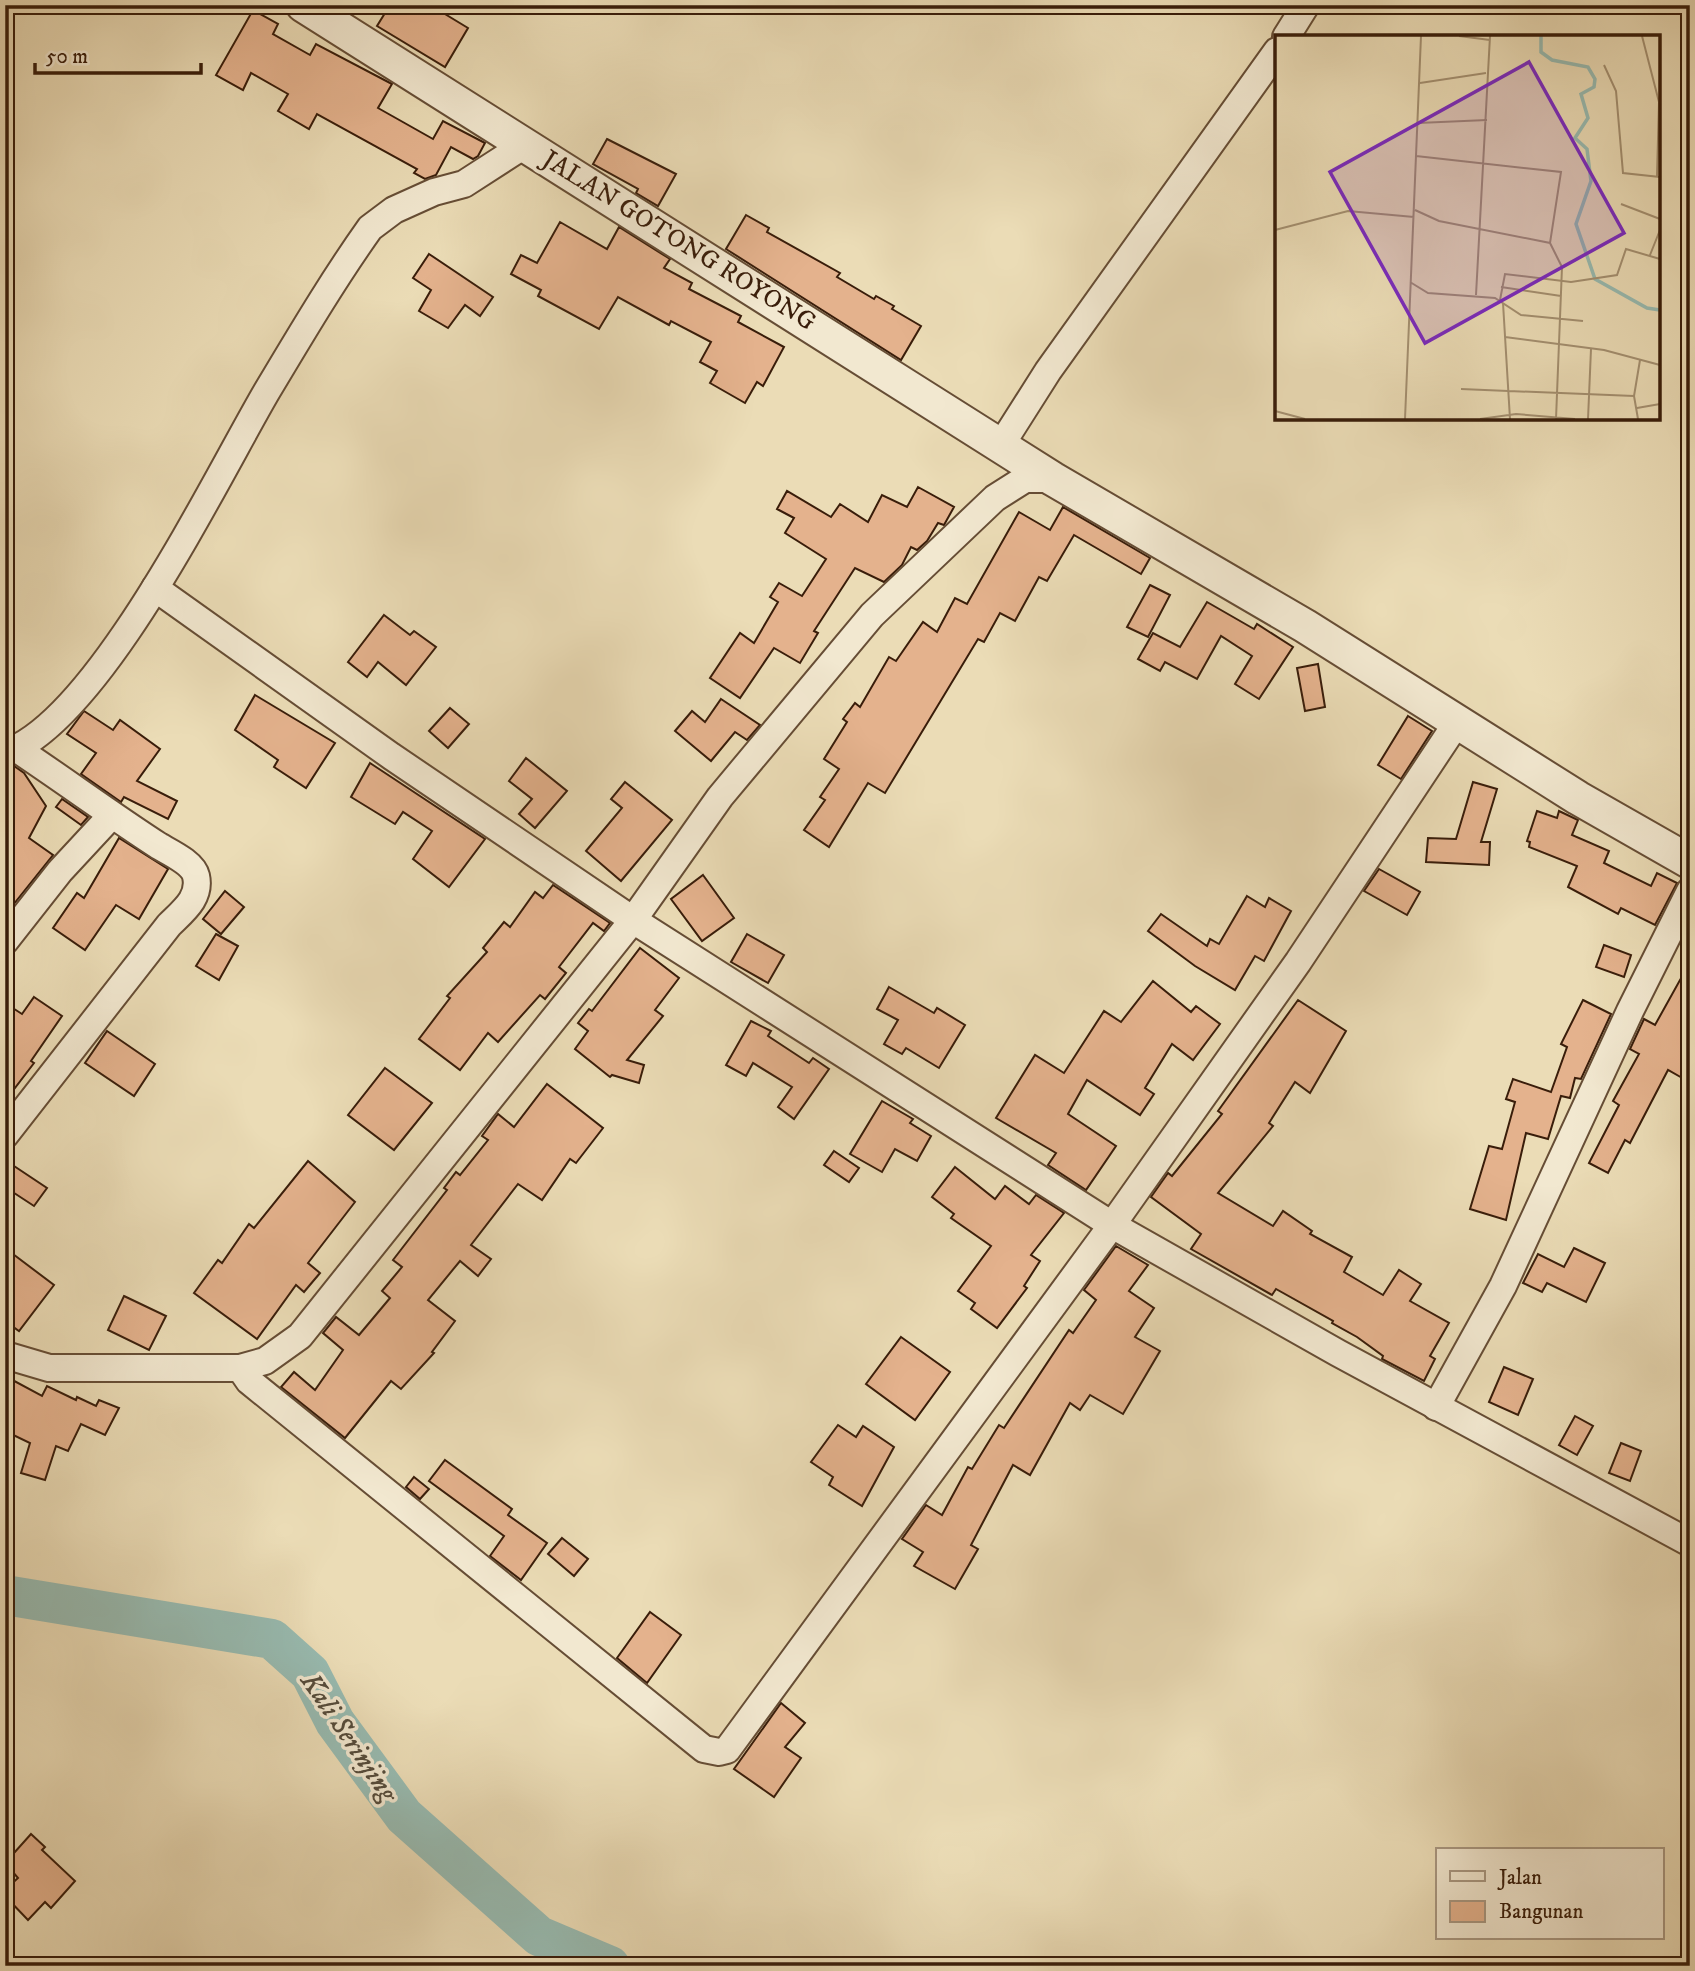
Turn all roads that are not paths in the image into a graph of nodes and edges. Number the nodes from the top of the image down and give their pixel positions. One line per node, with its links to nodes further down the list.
1 (303, 5): 5 (street, JALAN GOTONG ROYONG)
2 (1306, 5): 3 (street)
3 (1287, 35)
4 (1275, 54): 6 (street)
5 (526, 144): 6 (street, JALAN GOTONG ROYONG); 8 (street)
6 (1001, 445): 7 (street, JALAN GOTONG ROYONG)
7 (1053, 479): 9 (street, JALAN GOTONG ROYONG); 14 (street)
8 (155, 588): 10 (street); 14 (street)
9 (1458, 721): 12 (street, JALAN GOTONG ROYONG); 17 (street)
10 (11, 751): 11 (street)
11 (111, 816): 15 (street); 16 (street)
12 (1690, 863)
13 (1690, 891): 20 (street)
14 (633, 920): 17 (street); 19 (street)
15 (5, 942)
16 (5, 1135)
17 (1112, 1225): 19 (street); 20 (street)
18 (5, 1355): 19 (street)
19 (240, 1368)
20 (1436, 1406): 21 (street)
21 (1690, 1543)

